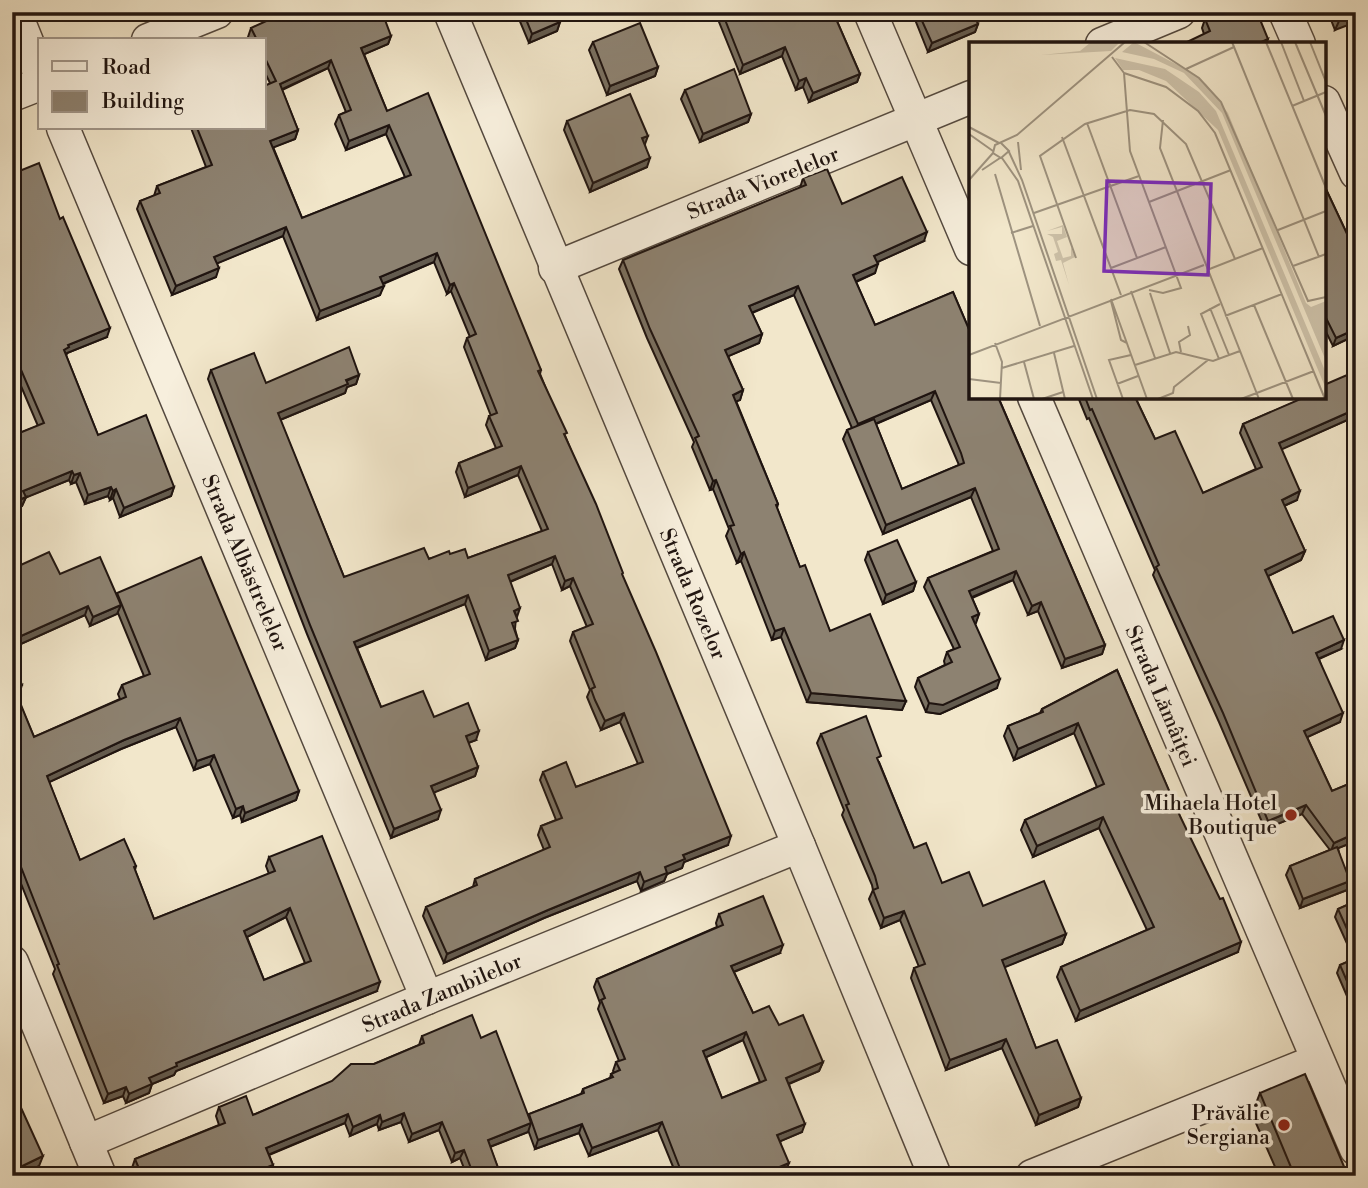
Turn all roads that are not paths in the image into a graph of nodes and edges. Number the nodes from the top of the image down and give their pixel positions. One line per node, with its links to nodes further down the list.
1 (15, 12): 10 (street)
2 (218, 12): 7 (street)
3 (450, 12): 19 (street, Strada Rozelor)
4 (870, 12): 15 (street)
5 (1178, 12): 8 (street)
6 (1285, 12): 9 (street)
7 (153, 38)
8 (1106, 42)
9 (1298, 42)
10 (38, 69)
11 (38, 85): 12 (street)
12 (12, 95)
13 (969, 98): 15 (street, Strada Viorelelor)
14 (1326, 106): 17 (street)
15 (916, 120): 18 (street); 19 (street, Strada Viorelelor)
16 (64, 130): 23 (street, Strada Albăstrelelor)
17 (1356, 173)
18 (969, 244)
19 (555, 268): 21 (street, Strada Rozelor)
20 (1035, 399): 24 (street, Strada Lămâiței)
21 (799, 846): 23 (street, Strada Zambilelor); 28 (street, Strada Rozelor)
22 (12, 962): 26 (street)
23 (427, 998): 26 (street, Strada Zambilelor)
24 (1316, 1061): 25 (street, Strada Lămâiței); 29 (street)
25 (1352, 1133)
26 (86, 1142): 27 (street)
27 (100, 1176)
28 (935, 1176)
29 (1032, 1176)

